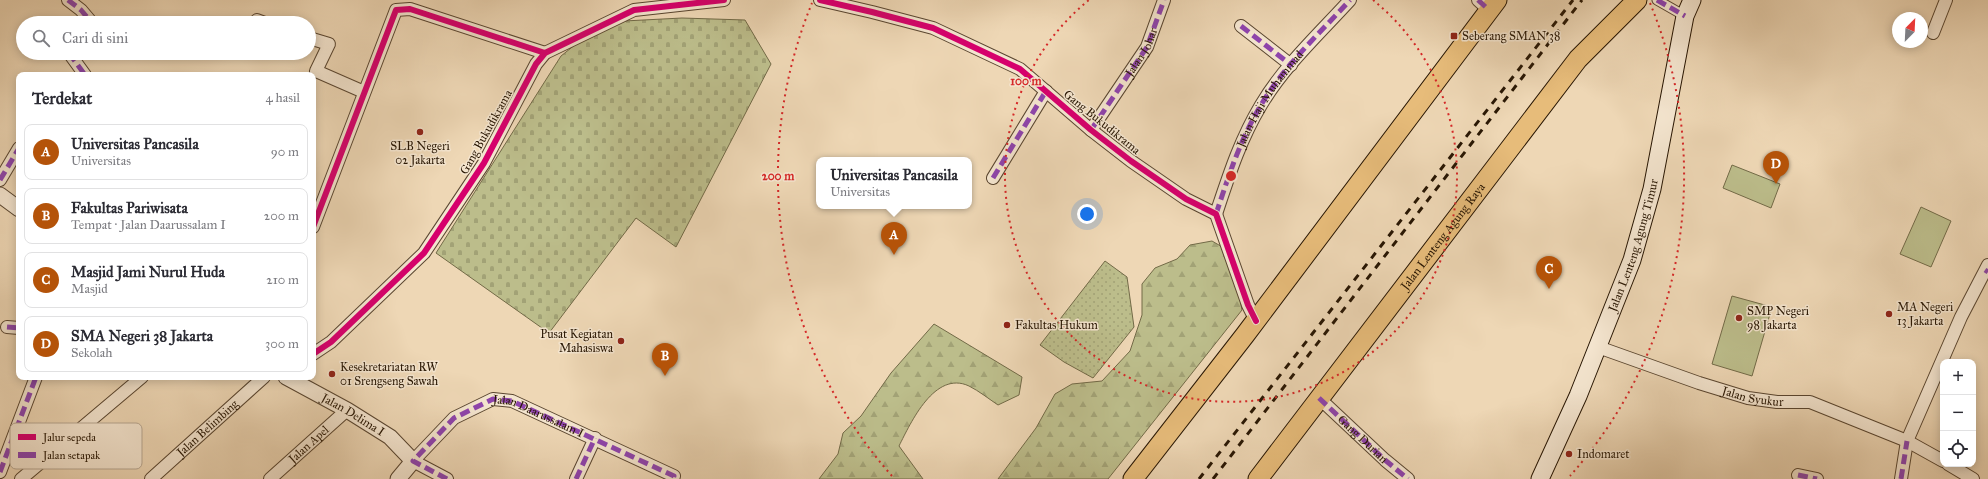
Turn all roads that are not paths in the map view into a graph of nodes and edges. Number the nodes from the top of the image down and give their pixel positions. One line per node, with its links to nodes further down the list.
1 (68, 0): 11 (street)
2 (724, 0): 16 (street, Gang Bukudikrama)
3 (820, 0): 20 (street, Gang Bukudikrama)
4 (1164, 0): 22 (street, Jalan Johar)
5 (1350, 0): 18 (street, Jalan Haji Muhammad)
6 (1637, 0): 38 (main road, Jalan Lenteng Agung Raya)
7 (1657, 0): 12 (street)
8 (1692, 0): 12 (main road, Jalan Lenteng Agung Timur)
9 (1946, 0): 14 (street)
10 (1488, 3): 31 (main road)
11 (86, 16)
12 (1685, 16): 32 (main road, Jalan Lenteng Agung Timur)
13 (1241, 26): 18 (street)
14 (1933, 34)
15 (316, 40): 21 (street)
16 (545, 53): 21 (street); 33 (street, Gang Bukudikrama)
17 (74, 60): 19 (street)
18 (1291, 65): 28 (street, Jalan Haji Muhammad)
19 (83, 72)
20 (1046, 91): 22 (street, Gang Bukudikrama); 24 (street)
21 (364, 92): 29 (street)
22 (1091, 130): 28 (street, Gang Bukudikrama)
23 (16, 153): 25 (street)
24 (993, 178)
25 (0, 180)
26 (0, 195): 27 (street)
27 (16, 206)
28 (1216, 214): 31 (street)
29 (316, 218)
30 (1987, 269): 43 (street)
31 (1256, 321): 58 (main road)
32 (1598, 347): 43 (street, Jalan Syukur); 61 (main road, Jalan Lenteng Agung Timur)
33 (316, 352)
34 (35, 380): 40 (street)
35 (138, 380): 41 (street)
36 (261, 380): 52 (street, Jalan Belimbing)
37 (292, 380): 39 (street, Jalan Delima I)
38 (1319, 398): 59 (main road, Jalan Lenteng Agung Raya); 60 (street, Gang Durian)
39 (347, 410): 46 (street, Jalan Delima I); 53 (street, Jalan Apel)
40 (19, 423)
41 (87, 423)
42 (595, 438): 46 (street, Jalan Daarussalam I); 56 (street); 57 (street, Jalan Daarussalam I)
43 (1908, 441): 45 (street, Jalan Syukur); 63 (street)
44 (10, 446): 49 (street)
45 (1940, 459)
46 (413, 461): 54 (street); 55 (street)
47 (1953, 467): 64 (street)
48 (33, 469): 51 (street)
49 (0, 472)
50 (1798, 475): 62 (street)
51 (21, 479)
52 (151, 479)
53 (270, 479)
54 (398, 479)
55 (447, 479)
56 (576, 479)
57 (673, 479)
58 (1133, 479)
59 (1258, 479)
60 (1408, 479)
61 (1540, 479)
62 (1817, 479)
63 (1900, 479)
64 (1973, 479)

